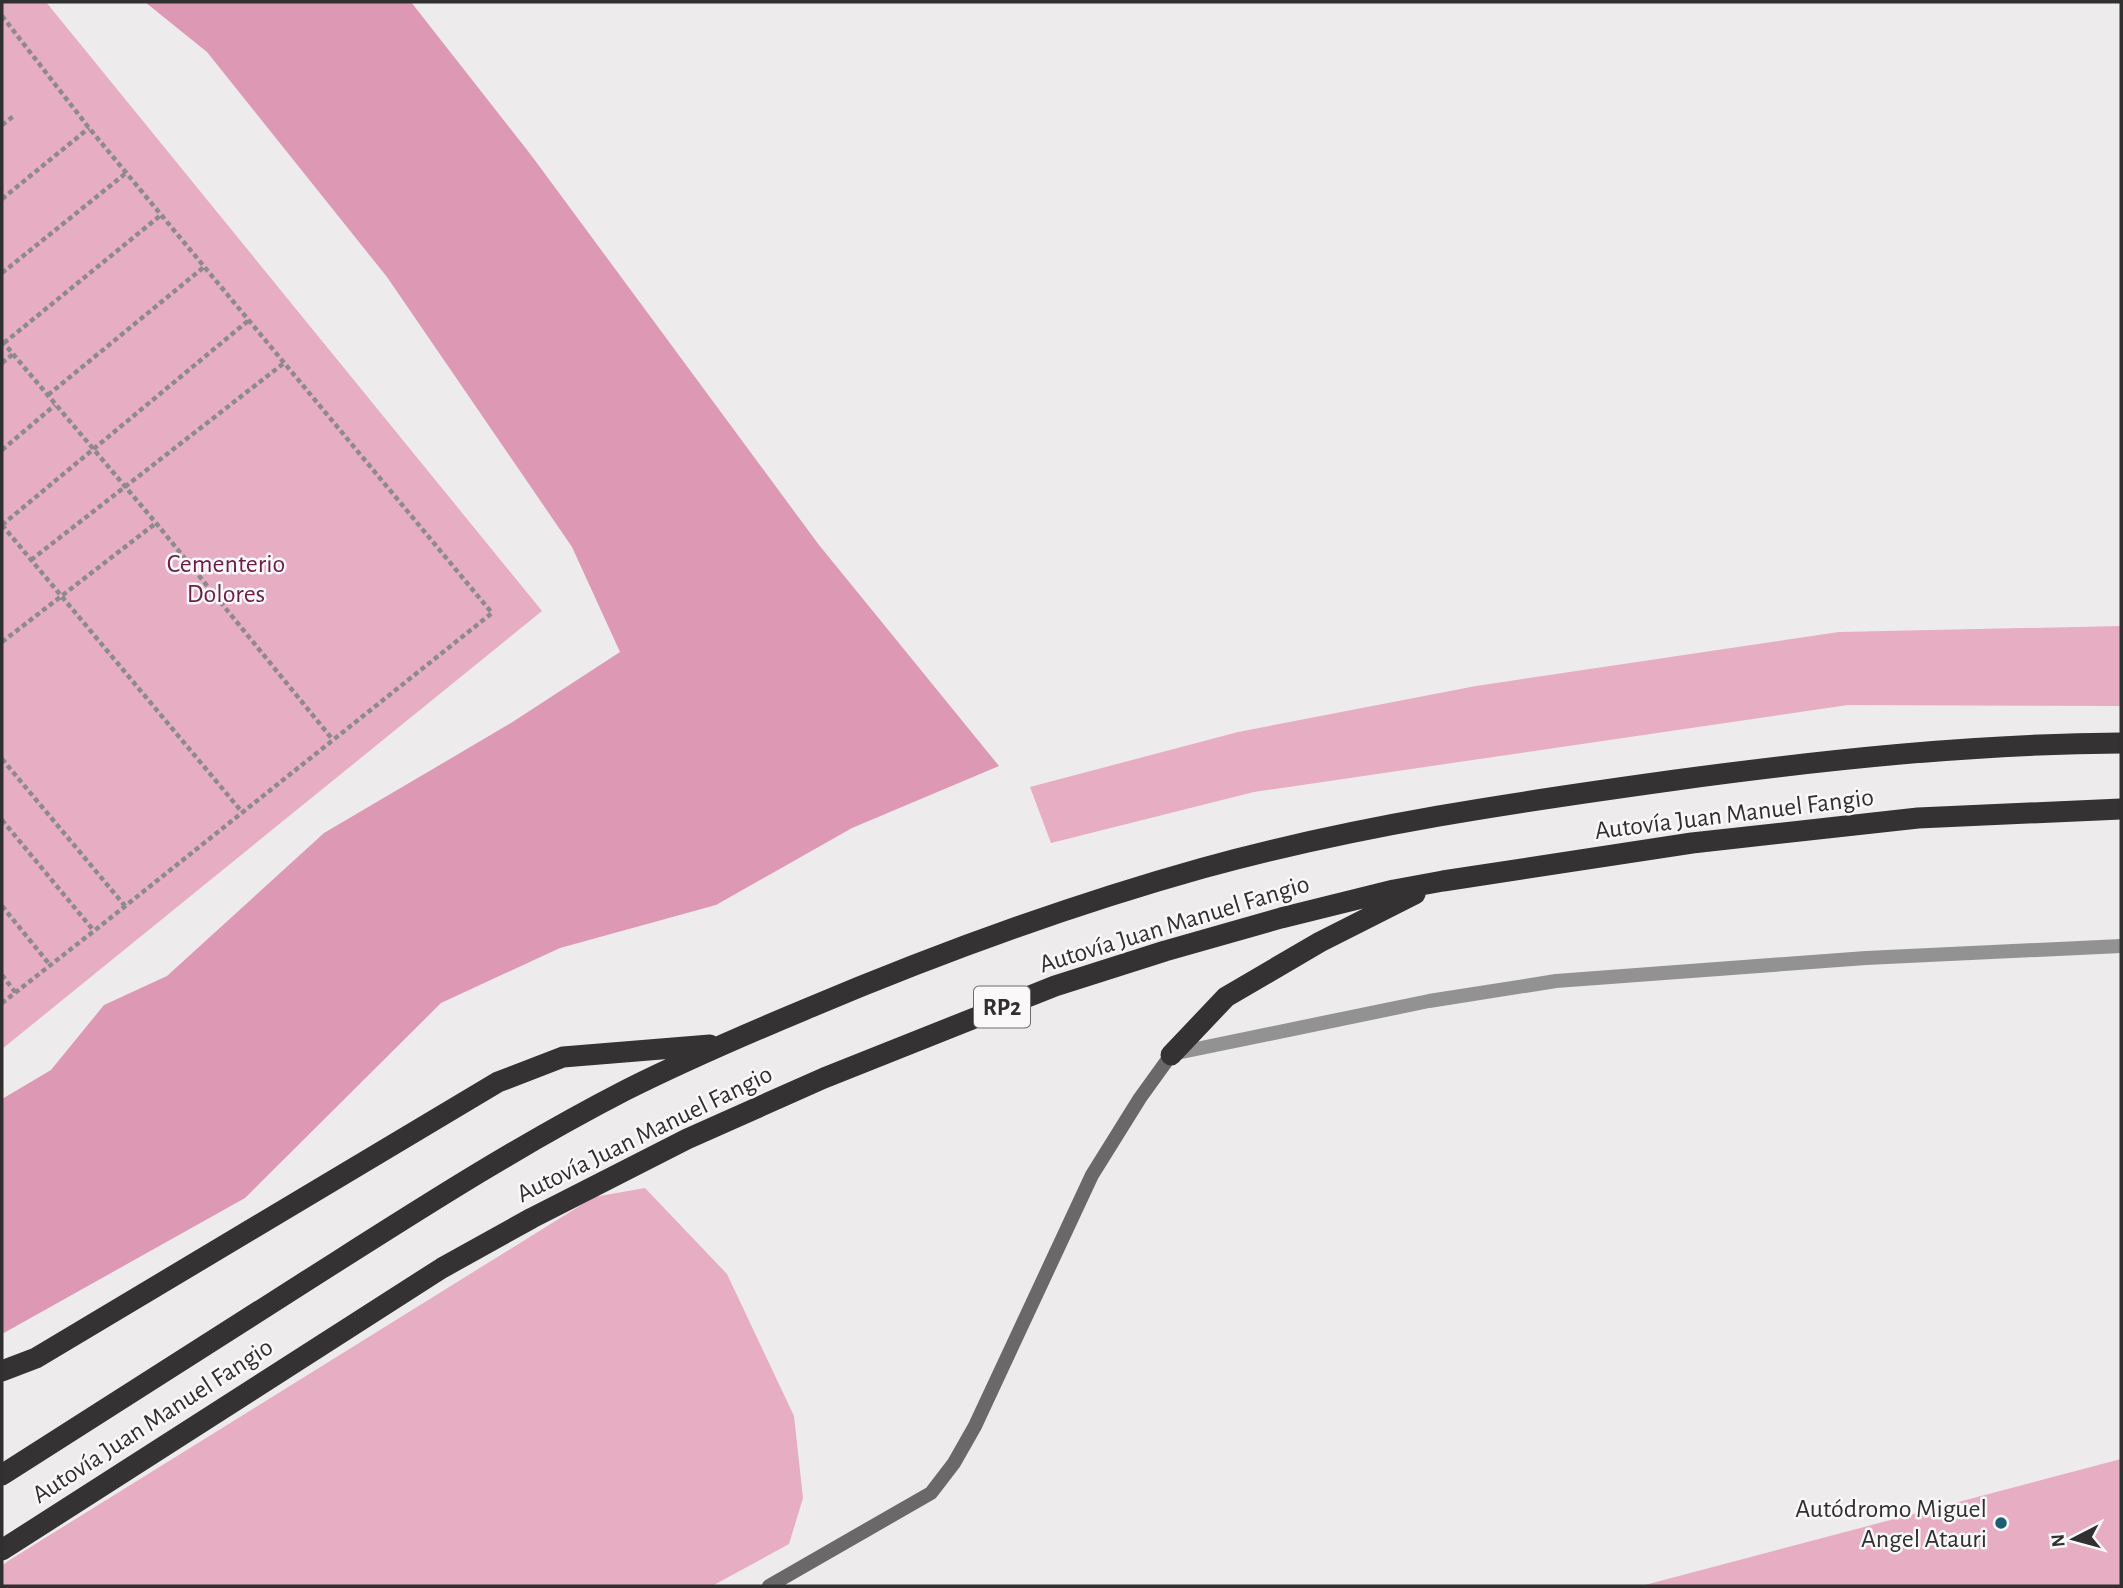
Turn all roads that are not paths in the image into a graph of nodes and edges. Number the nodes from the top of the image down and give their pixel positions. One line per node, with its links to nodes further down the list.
1 (2121, 743): 5 (highway, Autovía Juan Manuel Fangio)
2 (2121, 809): 3 (highway, Autovía Juan Manuel Fangio / RP2)
3 (1443, 881): 6 (highway); 9 (highway, Autovía Juan Manuel Fangio / RP2)
4 (2121, 946): 6 (street)
5 (723, 1044): 7 (highway); 8 (highway, Autovía Juan Manuel Fangio)
6 (1171, 1055): 10 (street)
7 (2, 1371)
8 (2, 1475)
9 (2, 1550)
10 (769, 1586)

